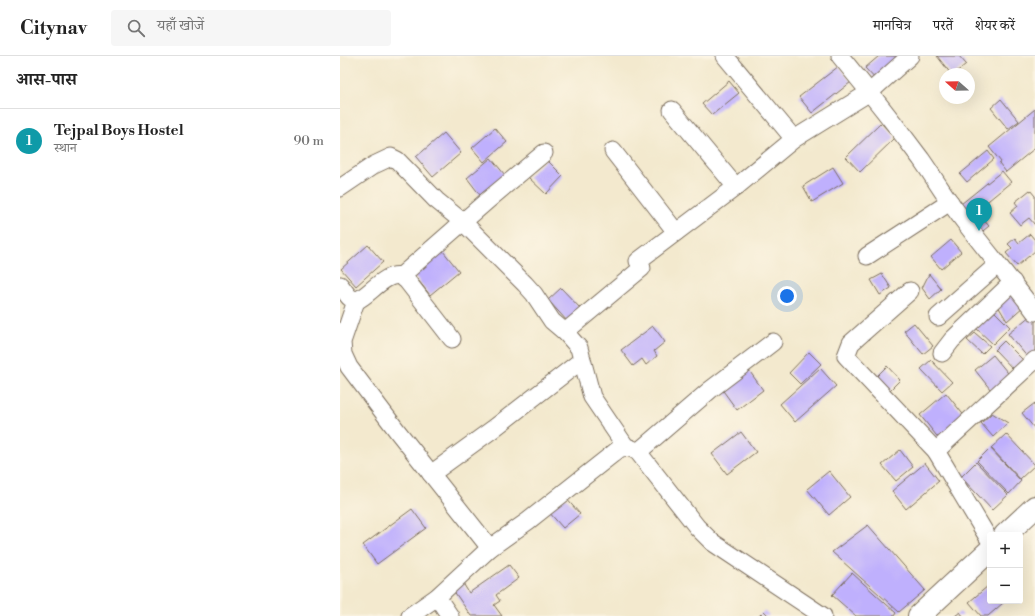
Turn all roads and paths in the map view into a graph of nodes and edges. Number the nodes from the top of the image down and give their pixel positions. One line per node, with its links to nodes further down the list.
1 (725, 56): 6 (street)
2 (840, 56): 4 (street)
3 (910, 56): 4 (street)
4 (870, 92): 6 (street); 11 (street)
5 (672, 110): 9 (street)
6 (794, 139): 9 (street)
7 (612, 151): 13 (street)
8 (544, 154): 12 (street)
9 (736, 187): 13 (street)
10 (340, 188): 12 (street)
11 (950, 202): 14 (street); 15 (street)
12 (463, 222): 16 (street); 23 (street)
13 (676, 232): 23 (street)
14 (867, 256)
15 (997, 265): 17 (street); 22 (street)
16 (401, 276): 20 (street); 24 (street)
17 (1013, 282): 21 (street); 26 (street)
18 (340, 285): 20 (street)
19 (910, 291): 30 (street)
20 (356, 301): 31 (street)
21 (1035, 312)
22 (938, 317)
23 (565, 332): 27 (street)
24 (452, 339)
25 (773, 342): 29 (street)
26 (942, 353)
27 (582, 360): 29 (street); 31 (street)
28 (1035, 360): 30 (street)
29 (632, 450): 35 (street); 40 (street)
30 (936, 451): 34 (street)
31 (431, 474): 35 (street)
32 (1035, 507): 33 (street)
33 (1009, 532)
34 (987, 536)
35 (490, 548): 37 (street)
36 (987, 553): 41 (street)
37 (437, 597): 38 (street); 39 (street)
38 (410, 616)
39 (450, 616)
40 (823, 616)
41 (919, 616)

